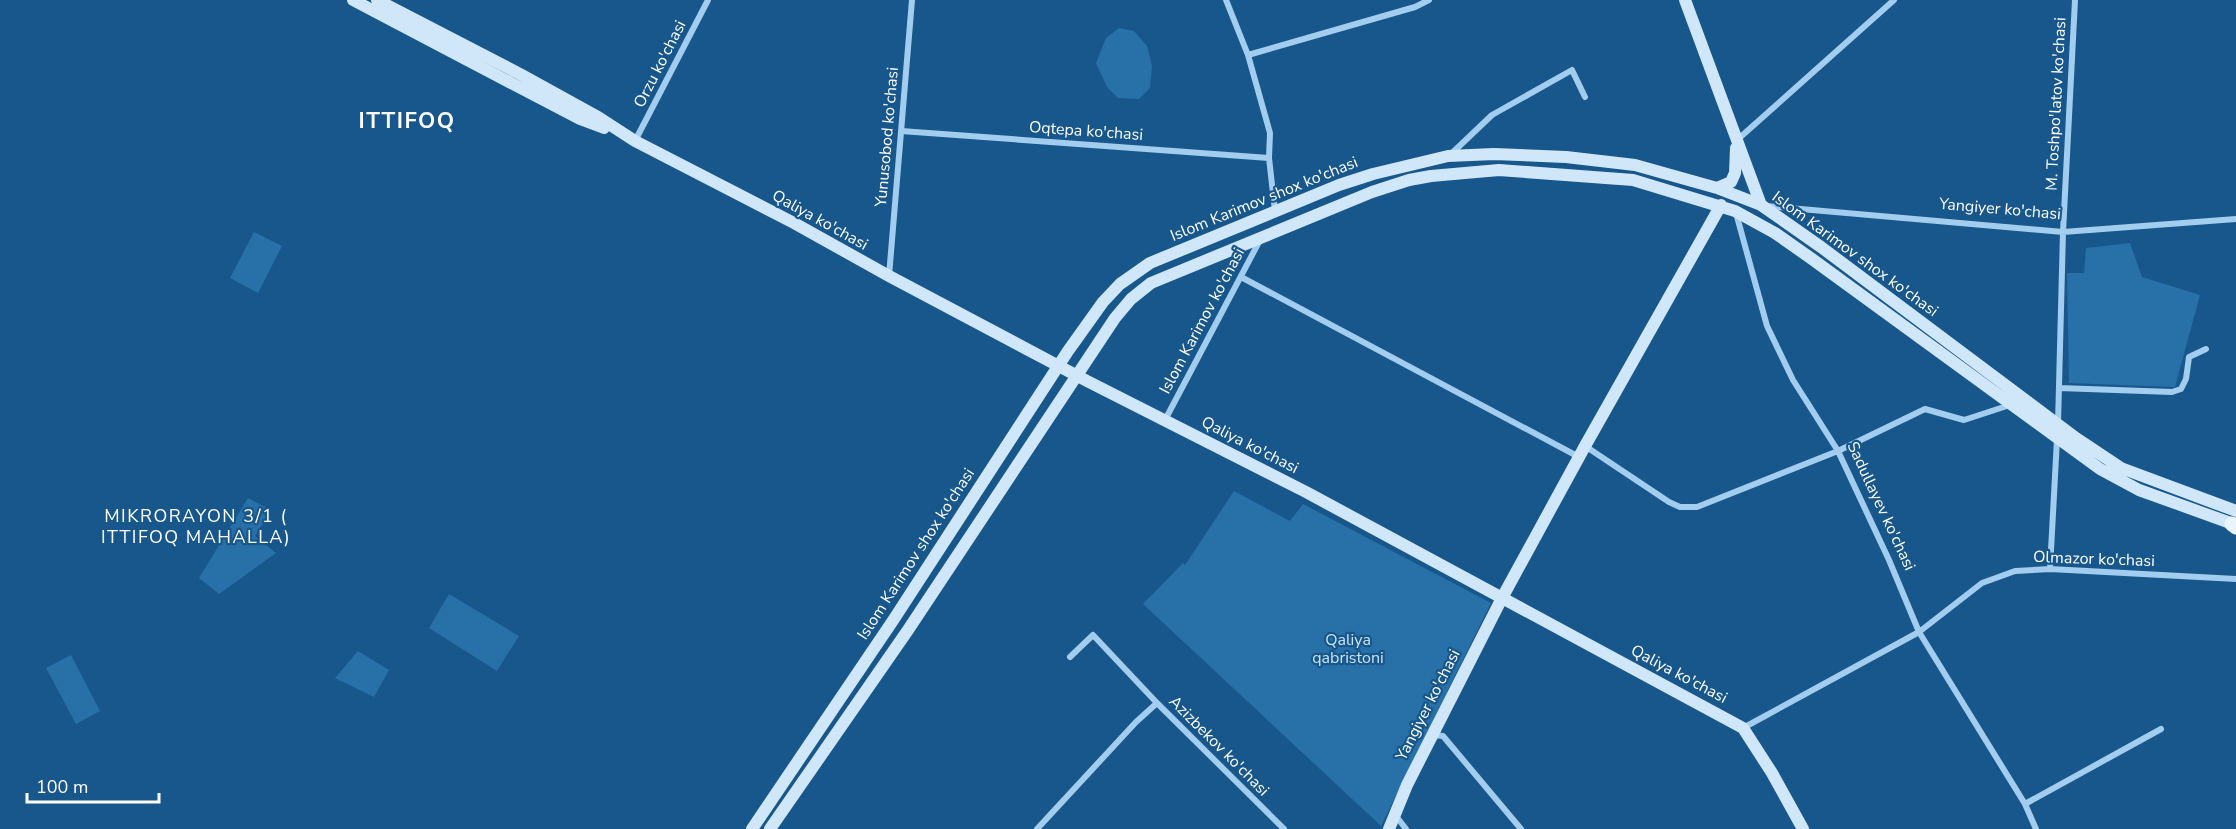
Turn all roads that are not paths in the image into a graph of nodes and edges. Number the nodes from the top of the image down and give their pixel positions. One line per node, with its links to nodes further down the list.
1 (353, 0): 14 (main road, Qaliya ko'chasi)
2 (377, 0): 14 (main road, Qaliya ko'chasi)
3 (708, 0): 14 (street, Orzu ko'chasi)
4 (912, 0): 13 (street, Yunusobod ko'chasi)
5 (1226, 0): 11 (street)
6 (1429, 0): 10 (street)
7 (1685, 0): 15 (main road)
8 (1894, 0): 15 (street)
9 (2075, 0): 26 (street, M. Toshpo'latov ko'chasi)
10 (1414, 4): 11 (street)
11 (1248, 55): 18 (street)
12 (1585, 97): 17 (street)
13 (901, 131): 18 (street, Oqtepa ko'chasi); 28 (street, Yunusobod ko'chasi)
14 (635, 141): 28 (main road, Qaliya ko'chasi)
15 (1736, 141): 20 (main road); 22 (main road)
16 (1494, 154): 17 (main road, Islom Karimov shox ko'chasi); 19 (main road); 20 (main road, Islom Karimov shox ko'chasi)
17 (1448, 156): 24 (main road, Islom Karimov shox ko'chasi)
18 (1269, 158): 24 (street)
19 (1496, 171): 21 (main road, Islom Karimov shox ko'chasi); 27 (main road, Islom Karimov shox ko'chasi)
20 (1717, 188): 22 (main road, Islom Karimov shox ko'chasi)
21 (1721, 205): 23 (main road, Islom Karimov shox ko'chasi); 40 (main road, Yangiyer ko'chasi)
22 (1761, 205): 26 (street, Yangiyer ko'chasi); 31 (main road, Islom Karimov shox ko'chasi)
23 (1735, 211): 32 (main road, Islom Karimov shox ko'chasi); 41 (street, Sadullayev ko'chasi)
24 (1275, 212): 33 (main road, Islom Karimov shox ko'chasi)
25 (2236, 219): 26 (street, Yangiyer ko'chasi)
26 (2062, 231): 35 (street, M. Toshpo'latov ko'chasi)
27 (1263, 236): 29 (street, Islom Karimov ko'chasi); 34 (main road, Islom Karimov shox ko'chasi)
28 (889, 276): 33 (main road, Qaliya ko'chasi)
29 (1241, 277): 37 (street, Islom Karimov ko'chasi); 42 (street)
30 (2206, 349): 35 (street)
31 (1959, 350): 32 (main road); 38 (main road, Islom Karimov shox ko'chasi)
32 (1950, 361): 36 (main road, Islom Karimov shox ko'chasi)
33 (1059, 366): 34 (main road, Qaliya ko'chasi); 53 (main road, Islom Karimov shox ko'chasi)
34 (1076, 375): 37 (main road, Qaliya ko'chasi); 55 (main road, Islom Karimov shox ko'chasi)
35 (2059, 388): 38 (street, M. Toshpo'latov ko'chasi)
36 (2010, 405): 39 (main road, Islom Karimov shox ko'chasi); 41 (street)
37 (1165, 420): 46 (main road, Qaliya ko'chasi)
38 (2058, 425): 43 (main road, Islom Karimov shox ko'chasi)
39 (2057, 439): 43 (main road, Islom Karimov shox ko'chasi); 44 (street)
40 (1585, 446): 41 (street); 42 (main road, Yangiyer ko'chasi)
41 (1838, 451): 47 (street, Sadullayev ko'chasi)
42 (1579, 457): 46 (main road, Yangiyer ko'chasi)
43 (2235, 522)
44 (2050, 569): 45 (street, Olmazor ko'chasi); 47 (street, Olmazor ko'chasi)
45 (2236, 579)
46 (1502, 598): 50 (main road, Qaliya ko'chasi); 52 (main road, Yangiyer ko'chasi)
47 (1919, 632): 50 (street, Olmazor ko'chasi); 54 (street, Sadullayev ko'chasi)
48 (1070, 657): 49 (street)
49 (1157, 703): 59 (street, Azizbekov ko'chasi); 60 (street, Azizbekov ko'chasi)
50 (1743, 728): 64 (main road, Qaliya ko'chasi)
51 (2161, 729): 54 (street)
52 (1431, 735): 56 (main road, Yangiyer ko'chasi); 63 (street)
53 (771, 801): 55 (main road); 57 (main road, Islom Karimov shox ko'chasi)
54 (2025, 804): 65 (street, Sadullayev ko'chasi)
55 (783, 811): 58 (main road, Islom Karimov shox ko'chasi)
56 (1395, 816): 61 (main road, Yangiyer ko'chasi); 62 (street)
57 (752, 829)
58 (770, 829)
59 (1037, 829)
60 (1284, 829)
61 (1389, 829)
62 (1406, 829)
63 (1521, 829)
64 (1803, 829)
65 (2036, 829)

